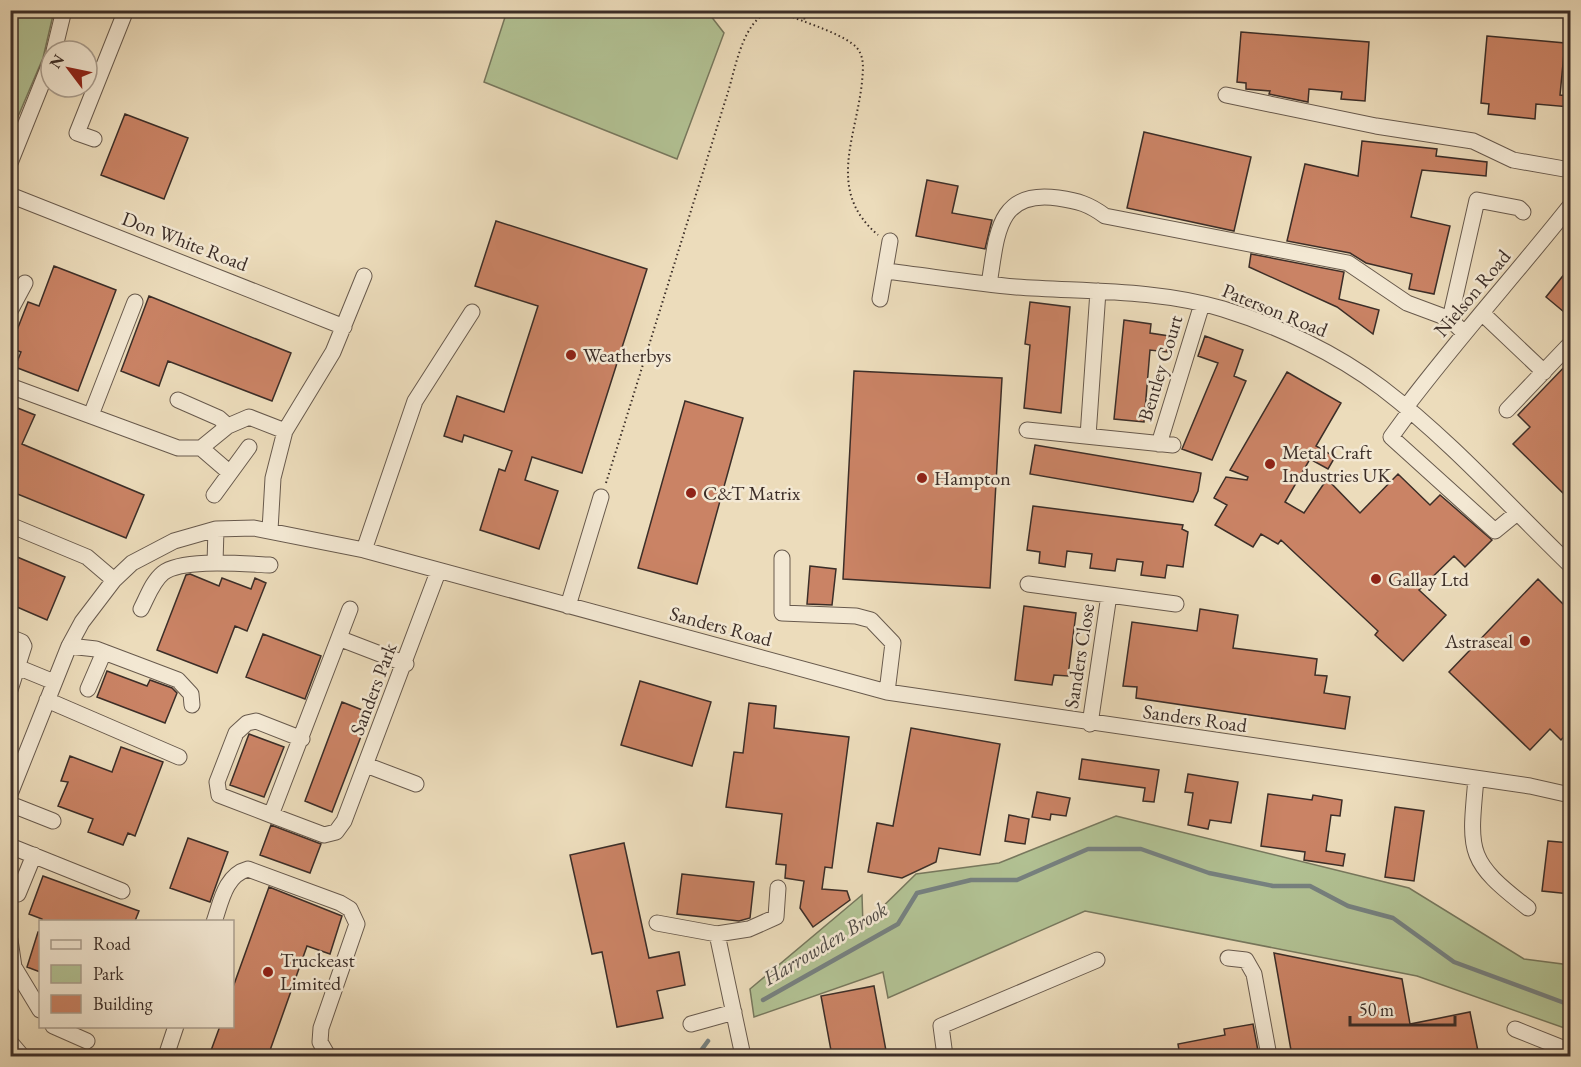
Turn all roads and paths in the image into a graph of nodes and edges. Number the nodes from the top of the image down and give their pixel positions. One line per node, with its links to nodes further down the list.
1 (64, 10): 5 (street)
2 (126, 10): 8 (street)
3 (800, 10): 4 (path)
4 (806, 22): 14 (path); 44 (path)
5 (57, 39)
6 (39, 91): 9 (street)
7 (1226, 95): 10 (street)
8 (94, 139)
9 (10, 163)
10 (1570, 170)
11 (10, 195): 27 (street, Don White Road)
12 (1570, 206): 25 (street, Nielson Road)
13 (1523, 212): 26 (street)
14 (890, 241): 15 (street)
15 (885, 271): 18 (street, Paterson Road); 20 (street)
16 (364, 276): 27 (street)
17 (25, 283): 23 (street)
18 (989, 284): 19 (street, Paterson Road); 26 (street)
19 (1098, 291): 22 (street, Paterson Road); 39 (street)
20 (880, 299)
21 (135, 302): 35 (street)
22 (1202, 304): 33 (street, Paterson Road); 39 (street, Bentley Court)
23 (10, 311)
24 (472, 312): 49 (street)
25 (1483, 314): 28 (street, Nielson Road); 30 (street)
26 (1450, 319): 28 (street)
27 (344, 327): 38 (street)
28 (1464, 333): 33 (street, Nielson Road)
29 (1570, 344): 30 (street)
30 (1544, 372): 34 (street)
31 (10, 386): 35 (street)
32 (178, 400): 36 (street)
33 (1408, 409): 45 (street, Paterson Road); 45 (street, Nielson Road)
34 (1507, 410)
35 (91, 415): 41 (street)
36 (228, 426): 38 (street); 41 (street)
37 (1027, 430): 39 (street, Bentley Court)
38 (285, 431): 48 (street)
39 (1088, 436)
40 (249, 447): 42 (street)
41 (201, 448): 42 (street)
42 (230, 473): 43 (street)
43 (213, 495)
44 (601, 497): 59 (street)
45 (1517, 513): 53 (street, Paterson Road)
46 (10, 525): 55 (street)
47 (216, 529): 48 (street, Sanders Road); 51 (street); 55 (street, Sanders Road)
48 (270, 530): 49 (street, Sanders Road)
49 (364, 550): 54 (street, Sanders Road)
50 (782, 558): 71 (street)
51 (215, 563): 52 (street); 60 (street)
52 (270, 565)
53 (1570, 565)
54 (438, 572): 59 (street, Sanders Road); 66 (street, Sanders Park)
55 (114, 580): 64 (street, Sanders Road)
56 (1028, 584): 57 (street, Sanders Close)
57 (1109, 595): 58 (street, Sanders Close); 74 (street, Sanders Close)
58 (1176, 604)
59 (568, 606): 71 (street, Sanders Road)
60 (141, 609)
61 (350, 609): 63 (street)
62 (10, 637): 67 (street)
63 (341, 639): 66 (street); 75 (street)
64 (69, 646): 65 (street); 68 (street, Sanders Road)
65 (104, 652): 69 (street); 73 (street)
66 (406, 664): 77 (street, Sanders Park)
67 (15, 666): 68 (street); 70 (street)
68 (54, 682): 72 (street, Sanders Road)
69 (88, 688)
70 (10, 690)
71 (886, 692): 74 (street, Sanders Road)
72 (47, 700): 76 (street); 80 (street, Sanders Road)
73 (192, 705)
74 (1089, 724): 78 (street, Sanders Road)
75 (302, 739): 83 (street); 83 (street)
76 (179, 757)
77 (366, 765): 79 (street); 83 (street, Sanders Park)
78 (1476, 779): 81 (street, Sanders Road); 90 (street)
79 (416, 784)
80 (10, 794)
81 (1570, 795)
82 (10, 804): 84 (street)
83 (271, 815)
84 (53, 821)
85 (10, 846): 86 (street)
86 (34, 855): 88 (street); 89 (street)
87 (778, 888): 93 (street)
88 (122, 891)
89 (18, 894)
90 (1528, 908)
91 (214, 920): 110 (street)
92 (657, 923): 93 (street)
93 (717, 934): 99 (street)
94 (10, 940): 97 (street)
95 (1228, 958): 113 (street)
96 (1097, 960): 112 (street)
97 (16, 983): 98 (street)
98 (39, 1009)
99 (734, 1012): 100 (street); 111 (street)
100 (691, 1024)
101 (58, 1028): 104 (street)
102 (175, 1028): 109 (street)
103 (1515, 1029): 105 (street)
104 (87, 1041)
105 (1544, 1041): 107 (street); 114 (street)
106 (10, 1042): 108 (street)
107 (1570, 1051)
108 (22, 1056)
109 (166, 1056)
110 (328, 1056)
111 (743, 1056)
112 (945, 1056)
113 (1269, 1056)
114 (1546, 1056)

